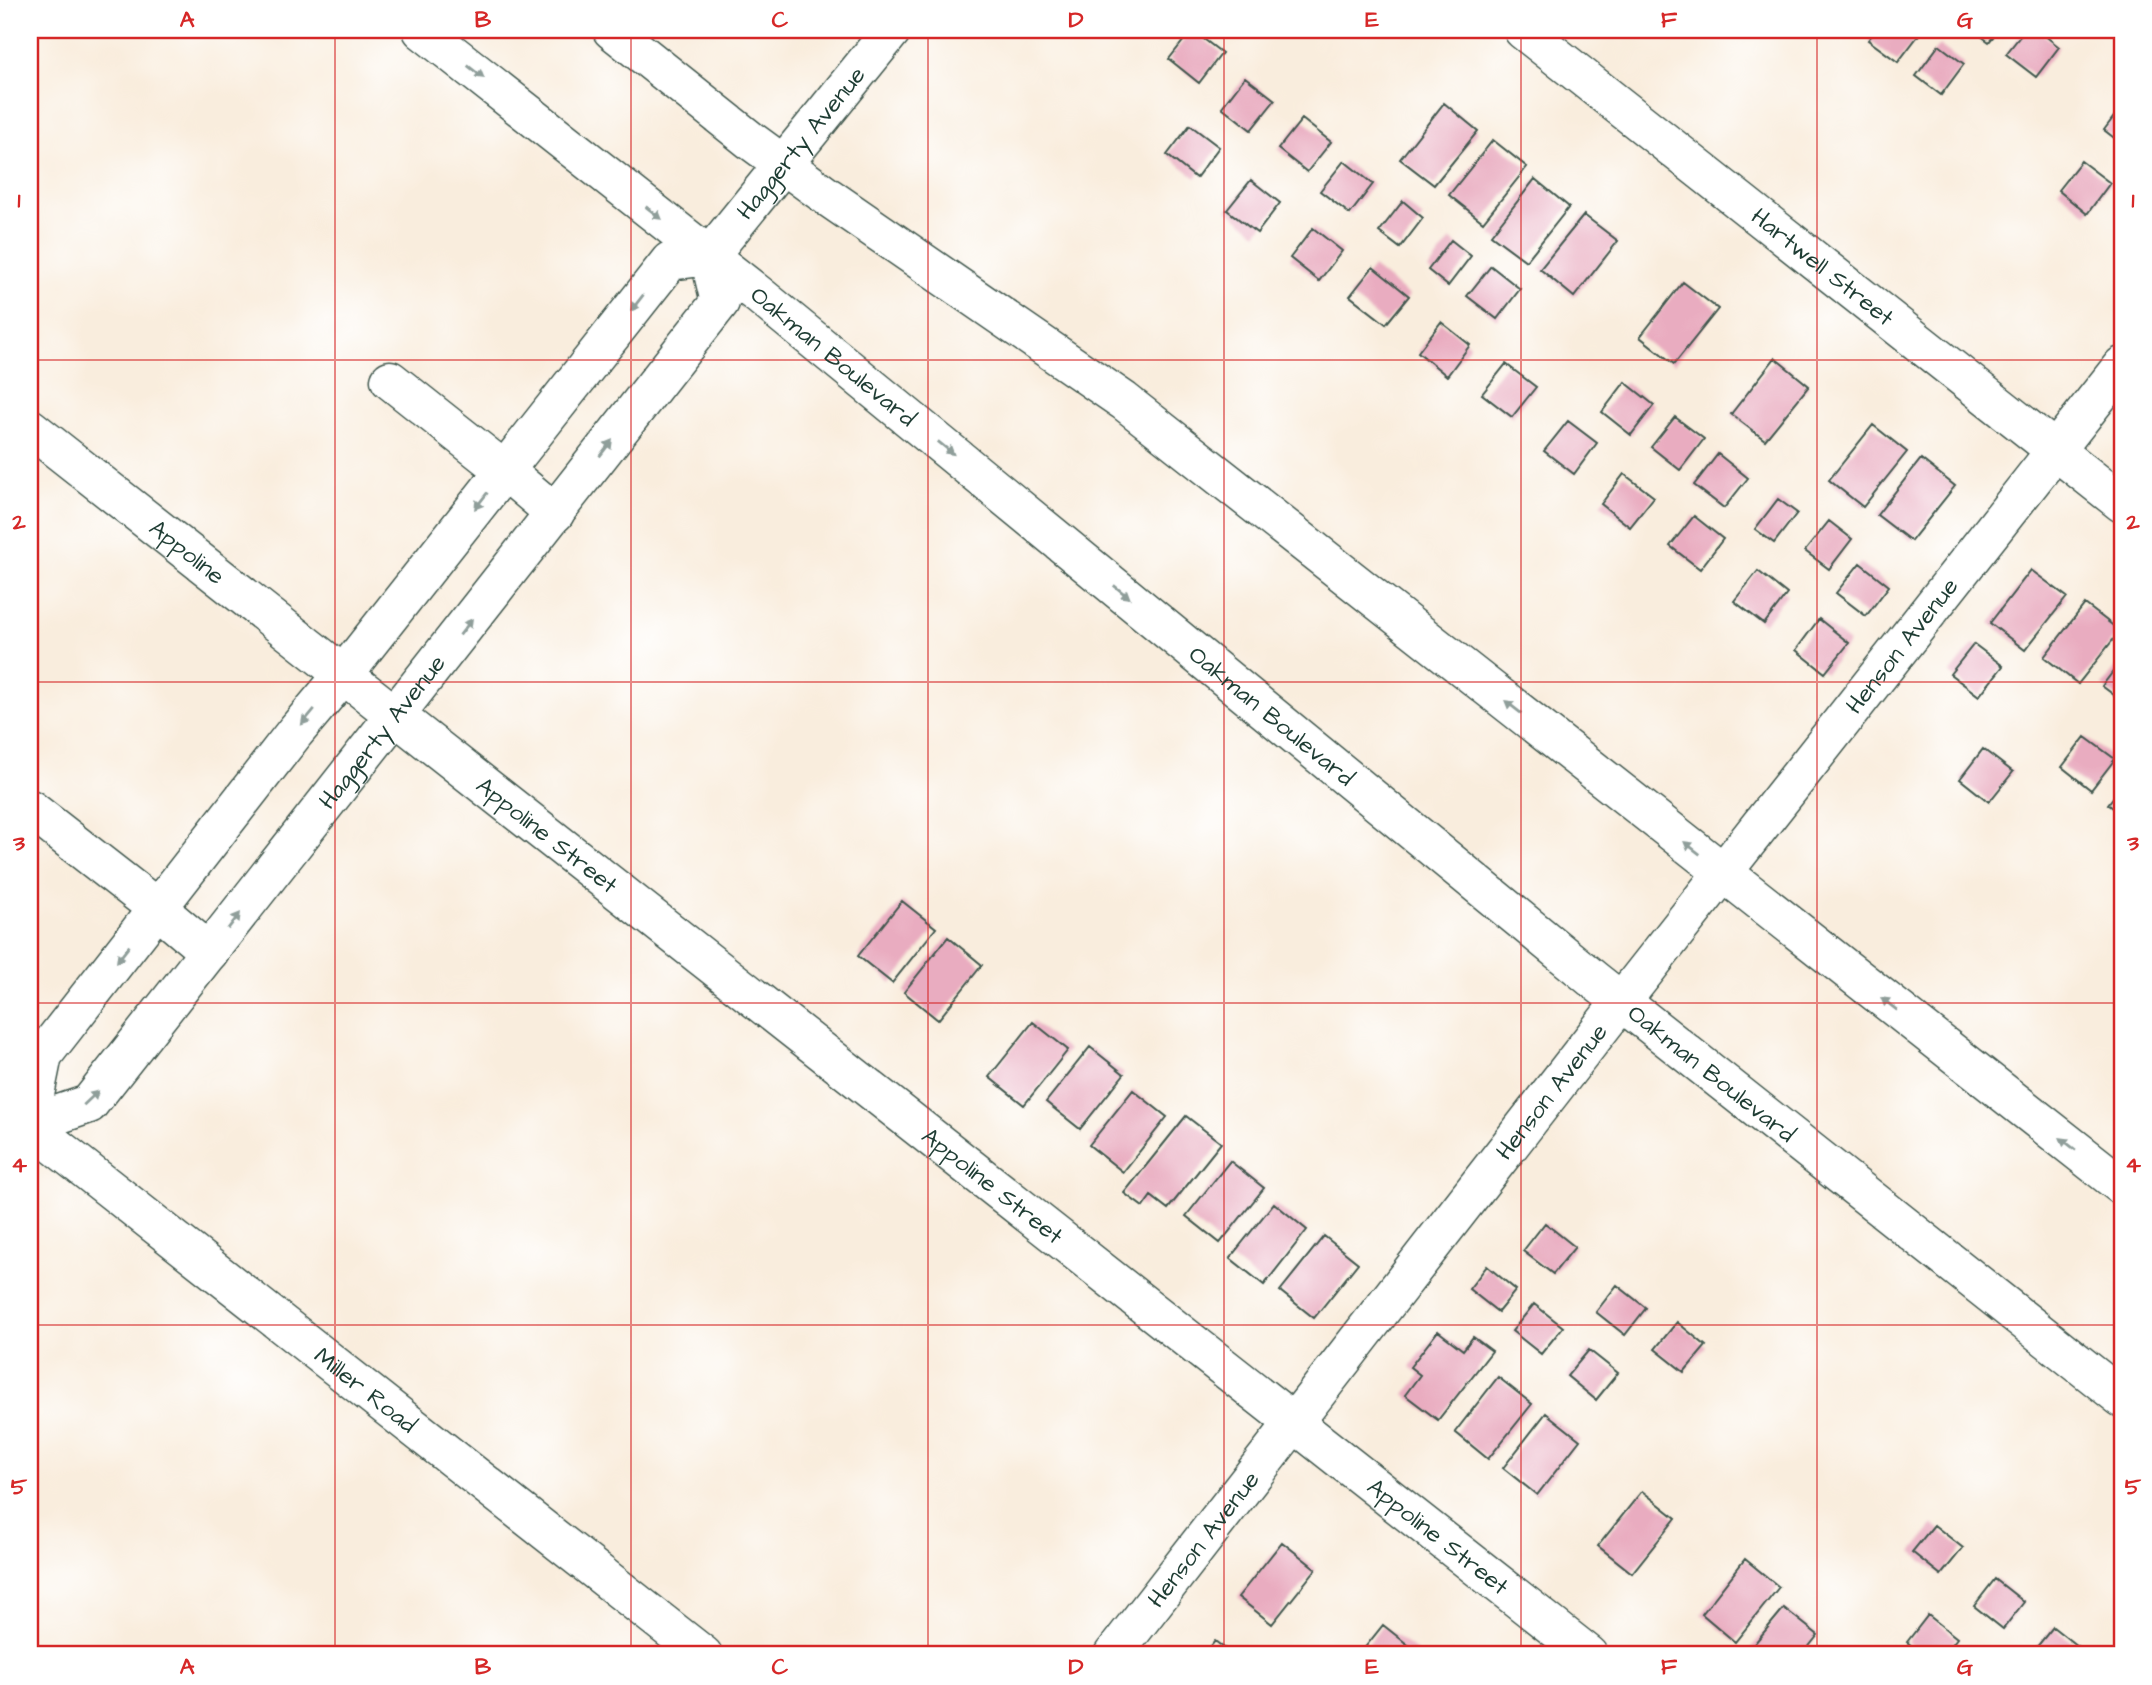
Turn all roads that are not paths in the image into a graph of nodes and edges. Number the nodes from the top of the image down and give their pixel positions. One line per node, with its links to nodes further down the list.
1 (422, 30): 6 (street, Oakman Boulevard, one-way to 6)
2 (612, 30): 5 (street)
3 (892, 30): 5 (street, Haggerty Avenue)
4 (1523, 30): 10 (street, Hartwell Street)
5 (784, 164): 6 (street, Haggerty Avenue); 17 (street, one-way to 5)
6 (709, 256): 11 (street, one-way to 11); 13 (street, Haggerty Avenue, one-way to 6); 20 (street, Oakman Boulevard, one-way to 20)
7 (2122, 366): 10 (street, Henson Avenue)
8 (390, 380): 11 (street)
9 (30, 428): 14 (street, Appoline)
10 (2055, 451): 12 (street, Hartwell Street); 17 (street, Henson Avenue)
11 (505, 471): 13 (street); 14 (street, one-way to 14)
12 (2122, 503)
13 (555, 513): 15 (street, Haggerty Avenue, one-way to 13)
14 (343, 675): 15 (street, Appoline); 18 (street, one-way to 18)
15 (396, 716): 19 (street, Haggerty Avenue, one-way to 15); 24 (street, Appoline Street)
16 (30, 809): 18 (street)
17 (1724, 873): 20 (street, Henson Avenue); 22 (street, one-way to 17)
18 (158, 909): 19 (street); 21 (street, one-way to 21)
19 (209, 953): 21 (street, Haggerty Avenue, one-way to 19)
20 (1621, 1002): 23 (street, Oakman Boulevard); 24 (street, Henson Avenue)
21 (30, 1123): 25 (street, Miller Road)
22 (2122, 1186)
23 (2122, 1398)
24 (1294, 1423): 26 (street, Henson Avenue); 27 (street, Appoline Street)
25 (703, 1655)
26 (1113, 1655)
27 (1589, 1655)

